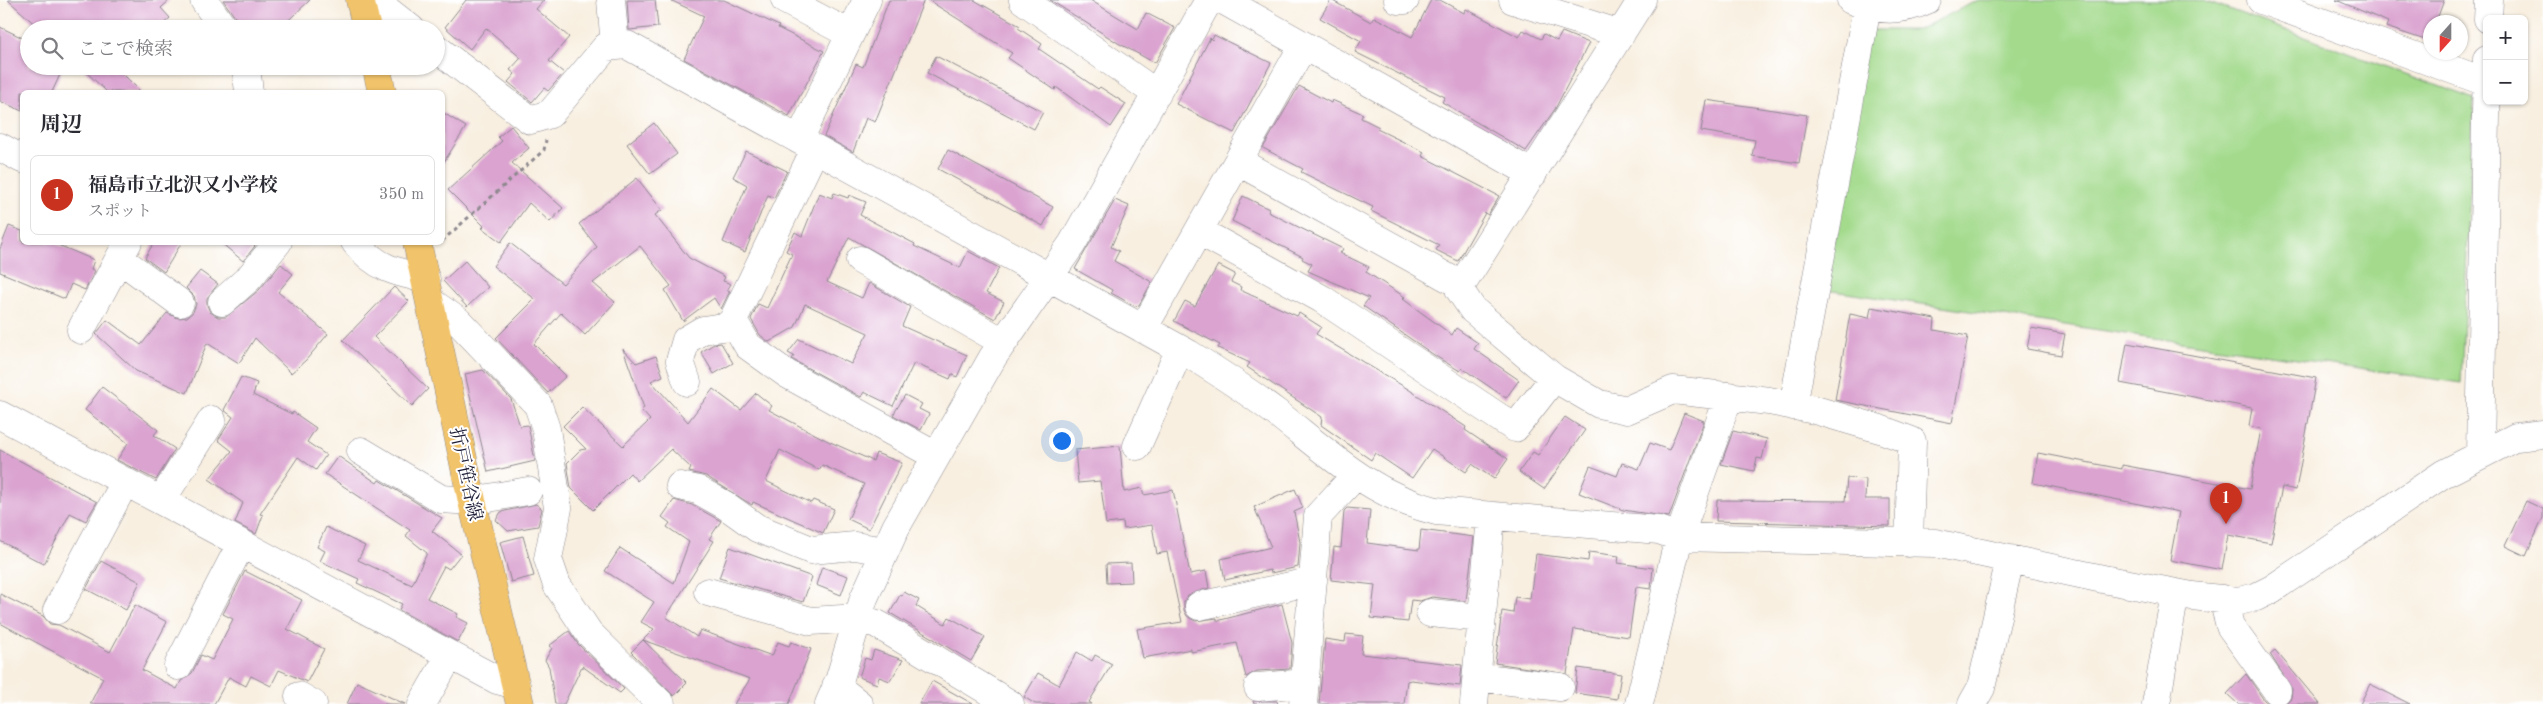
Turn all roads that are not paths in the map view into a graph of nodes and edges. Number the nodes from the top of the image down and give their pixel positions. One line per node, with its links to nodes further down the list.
1 (204, 0): 19 (street)
2 (360, 0): 20 (main road)
3 (374, 0): 21 (street)
4 (611, 0): 24 (street)
5 (786, 0): 22 (street)
6 (867, 0): 22 (street)
7 (1023, 0): 32 (street)
8 (1210, 0): 32 (street)
9 (1223, 0): 25 (street)
10 (1398, 0): 11 (street)
11 (1405, 0)
12 (1513, 0): 23 (street)
13 (1642, 0): 23 (street)
14 (1927, 0): 17 (street)
15 (2261, 0): 27 (street)
16 (2489, 0): 18 (street)
17 (1859, 4): 58 (street)
18 (2488, 15)
19 (218, 20)
20 (365, 20)
21 (400, 20)
22 (850, 34): 34 (street)
23 (1621, 34): 38 (street)
24 (616, 46): 26 (street); 34 (street)
25 (1303, 46): 37 (street); 38 (street)
26 (445, 55)
27 (2483, 70)
28 (247, 75): 30 (street)
29 (378, 75): 31 (main road)
30 (249, 90)
31 (382, 90)
32 (1157, 94): 45 (street)
33 (2485, 105): 64 (street)
34 (807, 145): 45 (street); 50 (street)
35 (0, 146): 36 (street)
36 (20, 158)
37 (1239, 162): 39 (street); 46 (street)
38 (1533, 174): 46 (street)
39 (1199, 231): 51 (street); 55 (street)
40 (276, 245): 48 (street)
41 (358, 245): 47 (street)
42 (418, 245): 47 (main road, 折戸笹谷線)
43 (124, 251): 49 (street); 52 (street)
44 (860, 260): 53 (street)
45 (1049, 277): 51 (street); 53 (street)
46 (1461, 285): 55 (street)
47 (428, 290): 70 (main road, 折戸笹谷線); 97 (street)
48 (222, 302)
49 (180, 303)
50 (736, 325): 56 (street); 65 (street)
51 (1143, 329): 54 (street)
52 (81, 330)
53 (1003, 342): 65 (street)
54 (1180, 349): 62 (street); 66 (street)
55 (1554, 378): 57 (street)
56 (687, 382)
57 (1729, 396): 58 (street); 73 (street)
58 (1794, 406): 74 (street)
59 (0, 415): 67 (street)
60 (212, 420): 71 (street)
61 (2543, 434): 64 (street)
62 (1137, 446)
63 (361, 451): 70 (street)
64 (2480, 455): 81 (street)
65 (936, 456): 76 (street)
66 (1355, 476): 72 (street); 78 (street)
67 (125, 482): 71 (street); 83 (street)
68 (680, 486): 76 (street)
69 (528, 491): 70 (street)
70 (472, 500): 94 (main road, 折戸笹谷線)
71 (161, 501): 75 (street)
72 (1491, 517): 73 (street); 86 (street)
73 (1679, 537): 74 (street); 101 (street)
74 (1909, 543): 77 (street)
75 (242, 544): 87 (street); 88 (street)
76 (885, 551): 85 (street)
77 (2010, 559): 80 (street); 102 (street)
78 (1313, 581): 82 (street); 93 (street)
79 (708, 592): 85 (street)
80 (2175, 592): 81 (street); 103 (street)
81 (2223, 599): 92 (street)
82 (1200, 606)
83 (57, 610)
84 (1430, 613): 86 (street)
85 (858, 618): 95 (street); 99 (street)
86 (1482, 618): 89 (street)
87 (450, 655): 94 (street); 96 (street)
88 (178, 666)
89 (1477, 677): 91 (street); 100 (street)
90 (1258, 687): 93 (street)
91 (1560, 687)
92 (2277, 691)
93 (1304, 694)
94 (518, 695)
95 (833, 695): 98 (street)
96 (422, 704)
97 (661, 704)
98 (859, 704)
99 (1010, 704)
100 (1474, 704)
101 (1639, 704)
102 (1972, 704)
103 (2156, 704)

